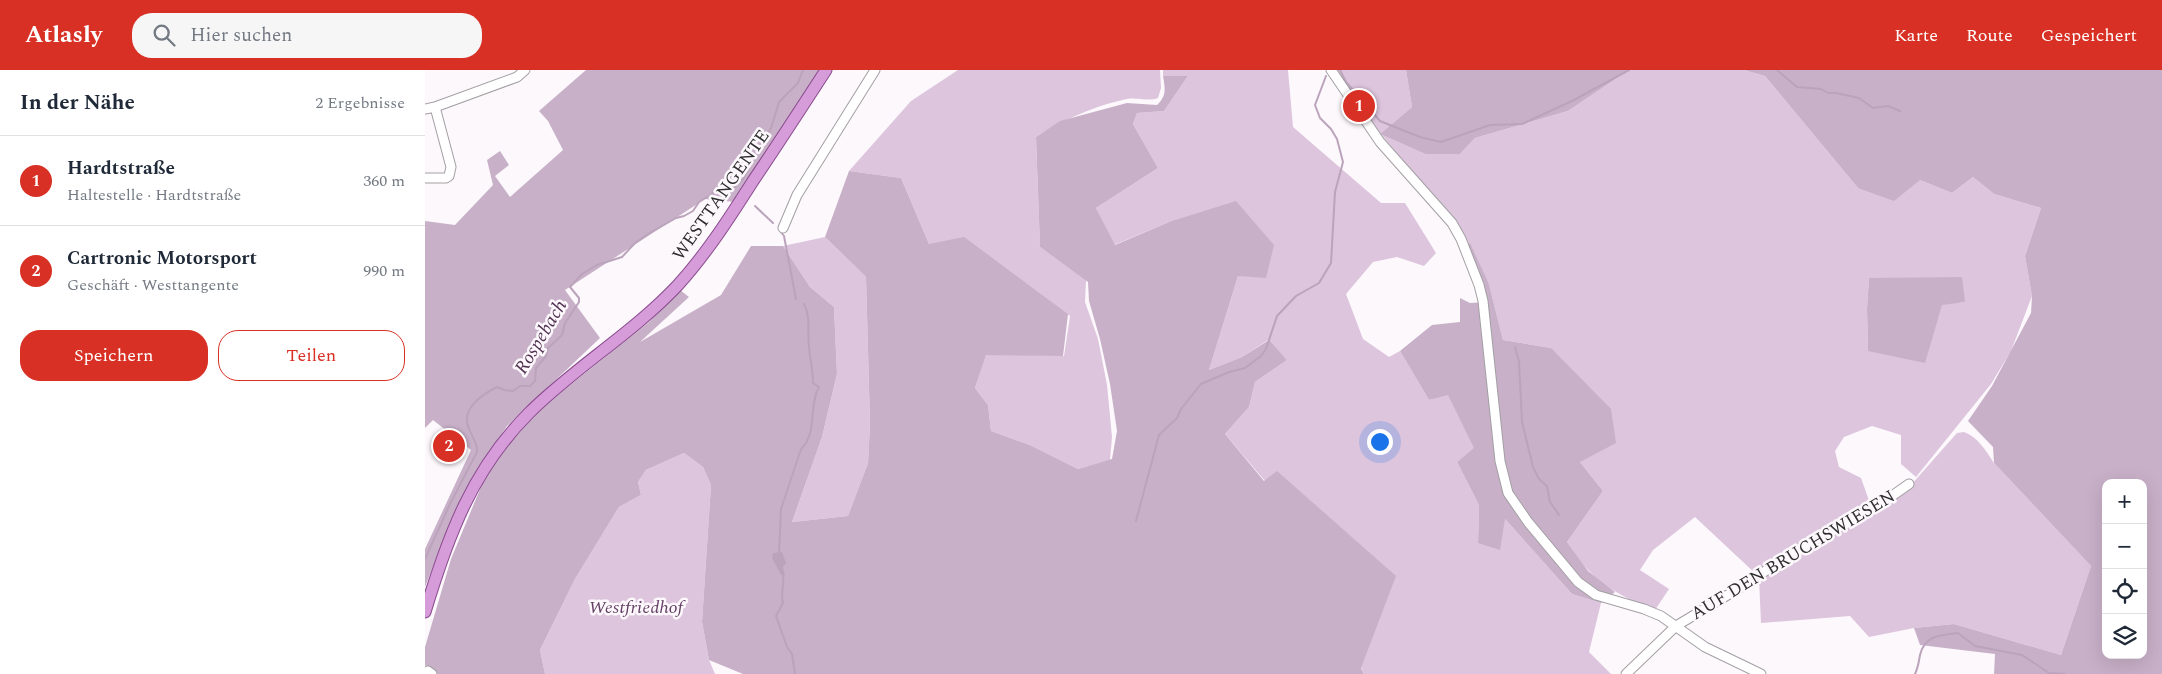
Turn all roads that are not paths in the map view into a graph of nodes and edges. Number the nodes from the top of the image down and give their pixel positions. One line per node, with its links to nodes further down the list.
1 (525, 70): 5 (street)
2 (826, 70): 10 (main road, WESTTANGENTE)
3 (875, 70): 8 (street)
4 (1331, 70): 11 (street, AUF DEN BRUCHSWIESEN)
5 (435, 106): 6 (street); 7 (street)
6 (425, 109)
7 (425, 178)
8 (783, 228)
9 (1909, 484): 11 (street, AUF DEN BRUCHSWIESEN)
10 (425, 612)
11 (1676, 626): 12 (street, AUF DEN BRUCHSWIESEN); 13 (street, AUF DEN BRUCHSWIESEN)
12 (1626, 674)
13 (1761, 674)

